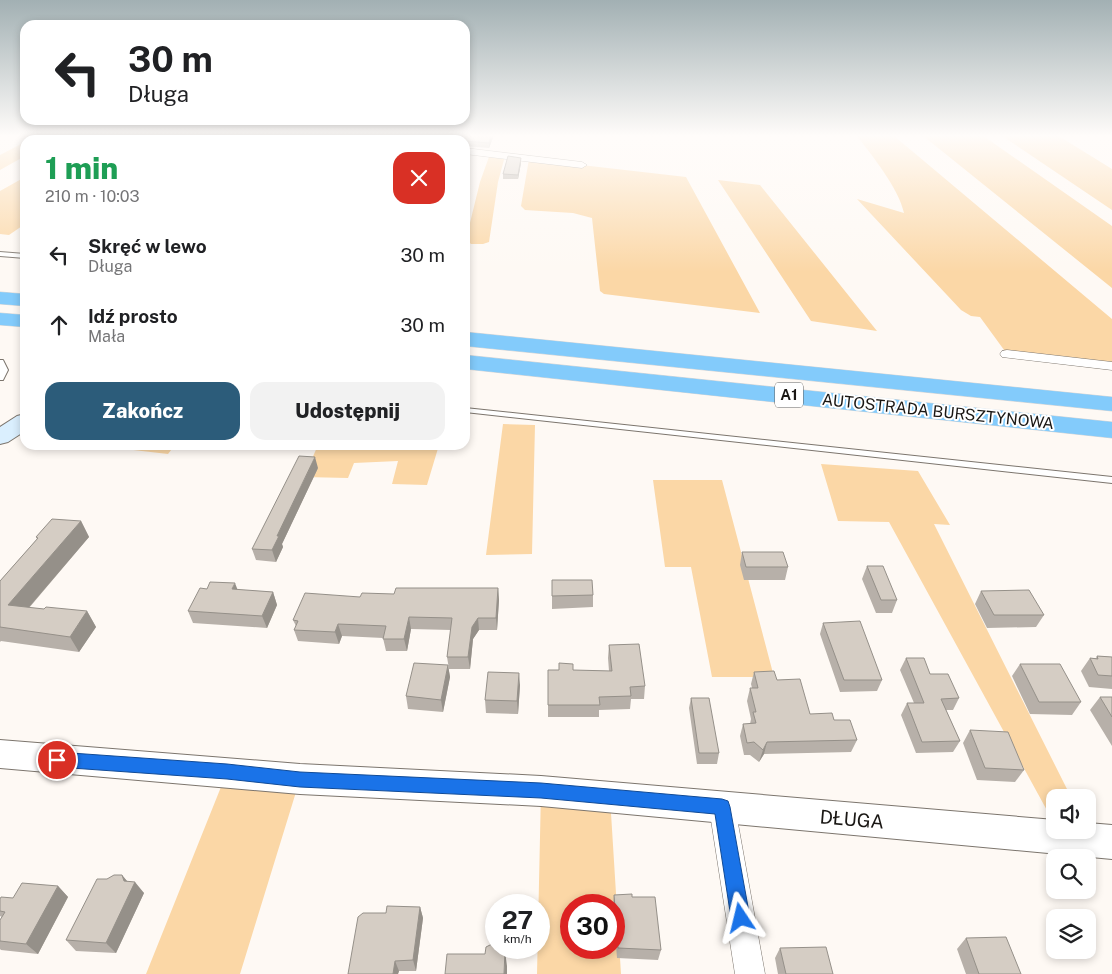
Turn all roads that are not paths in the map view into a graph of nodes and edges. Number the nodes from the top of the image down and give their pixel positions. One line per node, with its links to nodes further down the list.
1 (0, 254): 2 (lane)
2 (20, 256)
3 (0, 298): 4 (highway)
4 (20, 300)
5 (0, 319): 6 (highway)
6 (20, 321)
7 (470, 338): 8 (highway, AUTOSTRADA BURSZTYNOWA / A1)
8 (525, 344): 9 (lane); 17 (highway, AUTOSTRADA BURSZTYNOWA / A1)
9 (470, 346)
10 (1007, 354): 14 (street)
11 (470, 356): 15 (lane)
12 (0, 362): 16 (lane)
13 (470, 362): 15 (highway, AUTOSTRADA BURSZTYNOWA / A1)
14 (1112, 366)
15 (518, 367): 20 (highway, AUTOSTRADA BURSZTYNOWA / A1)
16 (0, 378)
17 (1112, 404)
18 (470, 411): 22 (lane)
19 (20, 424): 21 (main road)
20 (1112, 430)
21 (0, 437)
22 (1112, 480)
23 (0, 754): 24 (street, DŁUGA)
24 (722, 807): 25 (street, DŁUGA); 26 (street)
25 (1112, 842)
26 (750, 974)

